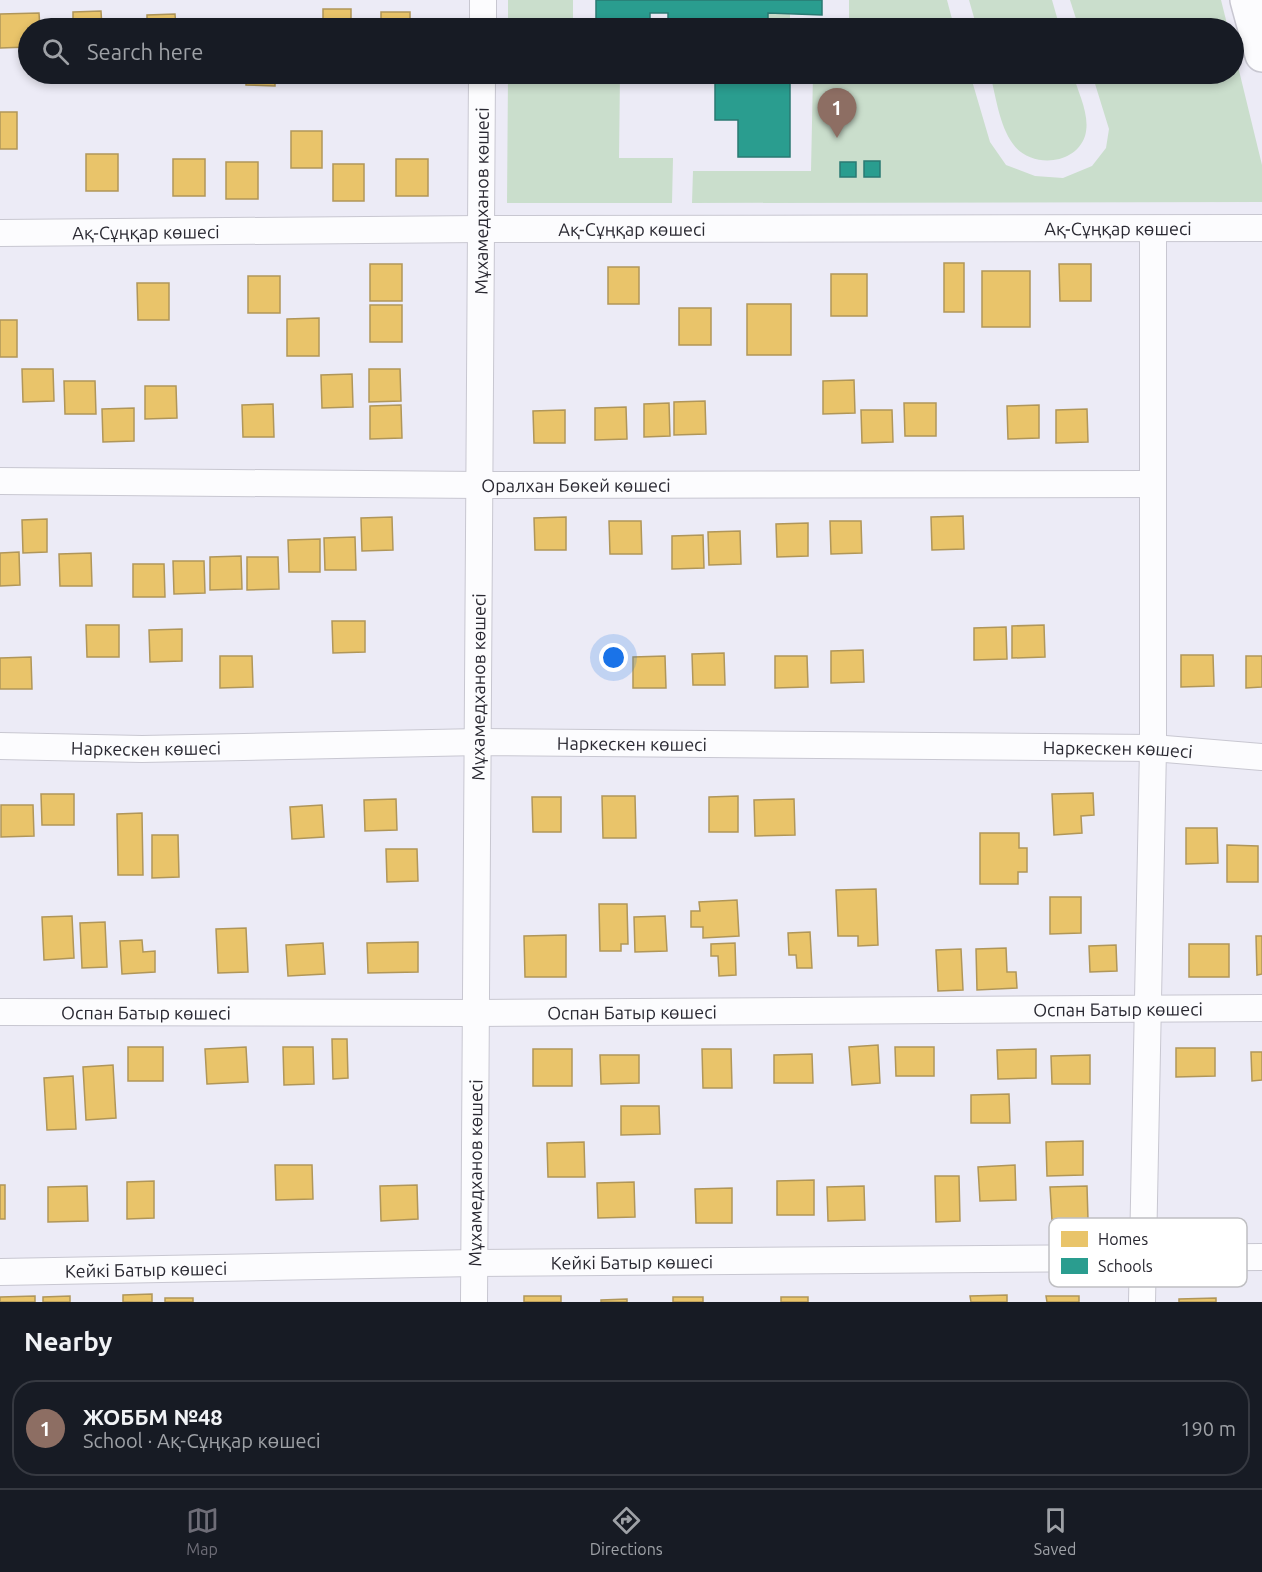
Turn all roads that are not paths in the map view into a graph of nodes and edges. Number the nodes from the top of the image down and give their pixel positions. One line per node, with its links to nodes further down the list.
1 (483, 0): 3 (street)
2 (1247, 0): 4 (main road)
3 (483, 18)
4 (1262, 55)
5 (482, 84): 7 (street, Мұхамедханов көшесі)
6 (1262, 228): 8 (street, Ақ-Сұңқар көшесі)
7 (480, 229): 8 (street, Ақ-Сұңқар көшесі); 9 (street, Ақ-Сұңқар көшесі); 12 (street, Мұхамедханов көшесі)
8 (1153, 229): 11 (street)
9 (0, 233)
10 (0, 481): 12 (street, Оралхан Бөкей көшесі)
11 (1153, 484): 12 (street, Оралхан Бөкей көшесі); 15 (street)
12 (479, 485): 13 (street, Мұхамедханов көшесі)
13 (479, 742): 14 (street, Наркескен көшесі); 15 (street, Наркескен көшесі); 20 (street, Мұхамедханов көшесі)
14 (0, 746)
15 (1153, 748): 16 (street, Наркескен көшесі); 17 (street)
16 (1262, 757)
17 (1148, 1008): 18 (street, Оспан Батыр көшесі); 20 (street, Оспан Батыр көшесі); 21 (street)
18 (1262, 1008)
19 (0, 1012): 20 (street, Оспан Батыр көшесі)
20 (476, 1012): 25 (street, Мұхамедханов көшесі)
21 (1143, 1218)
22 (1247, 1257): 23 (street, Кейкі Батыр көшесі)
23 (1262, 1257)
24 (1049, 1259): 25 (street, Кейкі Батыр көшесі)
25 (474, 1263): 26 (street, Кейкі Батыр көшесі); 27 (street, Мұхамедханов көшесі)
26 (0, 1272)
27 (474, 1302)

